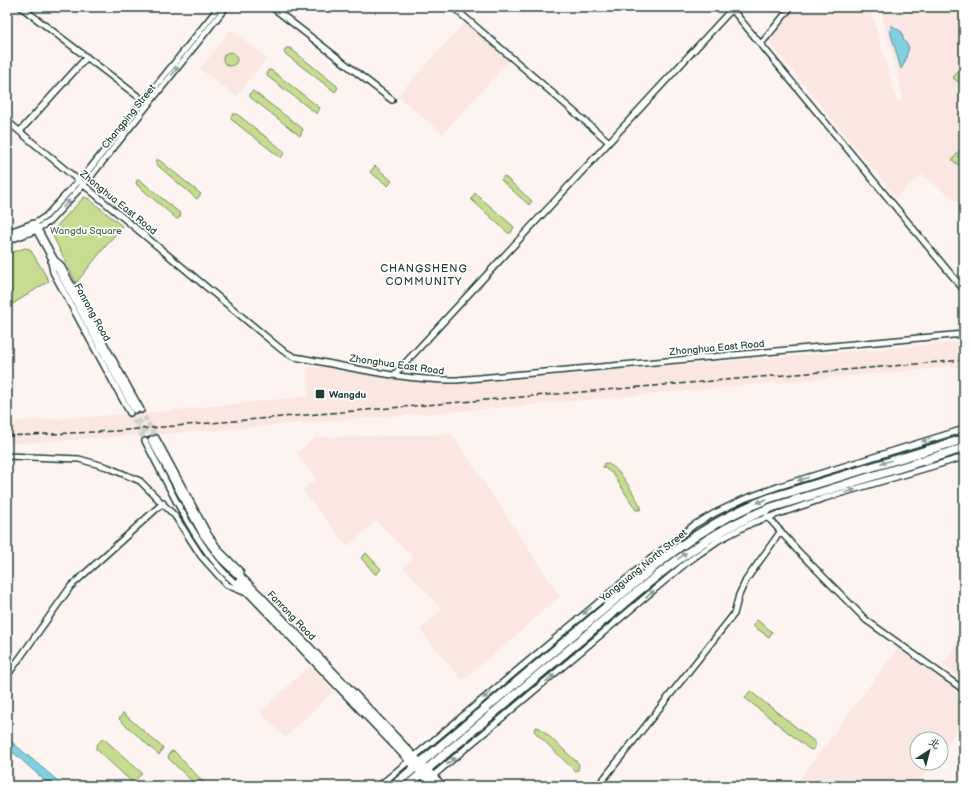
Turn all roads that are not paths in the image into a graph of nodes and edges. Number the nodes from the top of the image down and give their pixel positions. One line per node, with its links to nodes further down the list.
1 (21, 7): 9 (street)
2 (219, 7): 10 (street, Changping Street)
3 (226, 7): 15 (street, Changping Street, one-way to 3)
4 (272, 7): 11 (street)
5 (453, 7): 14 (street)
6 (791, 7): 8 (street)
7 (731, 8): 8 (street); 14 (street)
8 (761, 44): 19 (street)
9 (87, 57): 10 (street); 13 (street)
10 (144, 100): 15 (street, Changping Street)
11 (392, 100)
12 (7, 120): 13 (street, Zhonghua East Road)
13 (20, 131): 15 (street, Zhonghua East Road)
14 (609, 142): 21 (street)
15 (81, 183): 16 (street, Changping Street); 21 (street, Zhonghua East Road)
16 (34, 227): 17 (main road); 18 (main road); 22 (main road, Fanrong Road)
17 (7, 234)
18 (7, 240)
19 (964, 290)
20 (964, 334): 21 (street, Zhonghua East Road)
21 (395, 374)
22 (134, 410)
23 (964, 429): 35 (street, one-way to 35)
24 (964, 439): 36 (highway, Yangguang North Street, one-way to 36)
25 (964, 448): 29 (highway, Yangguang North Street)
26 (7, 456): 28 (street)
27 (964, 457): 30 (street, one-way to 27)
28 (163, 503): 32 (street); 33 (street)
29 (762, 511): 30 (street); 37 (highway, Yangguang North Street, one-way to 29)
30 (769, 518): 31 (street); 38 (street, one-way to 30)
31 (780, 531): 34 (street); 45 (street)
32 (250, 594): 35 (main road, Fanrong Road); 35 (main road, Fanrong Road)
33 (7, 676)
34 (964, 690)
35 (412, 758): 36 (main road, Fanrong Road); 39 (street)
36 (418, 765): 37 (main road, Fanrong Road); 40 (highway, Yangguang North Street)
37 (424, 771): 38 (main road, Fanrong Road); 41 (highway, Yangguang North Street)
38 (430, 778): 42 (street); 43 (main road, Fanrong Road); 44 (main road, Fanrong Road)
39 (379, 786)
40 (393, 786)
41 (407, 786)
42 (421, 786)
43 (434, 786)
44 (442, 786)
45 (598, 786)

